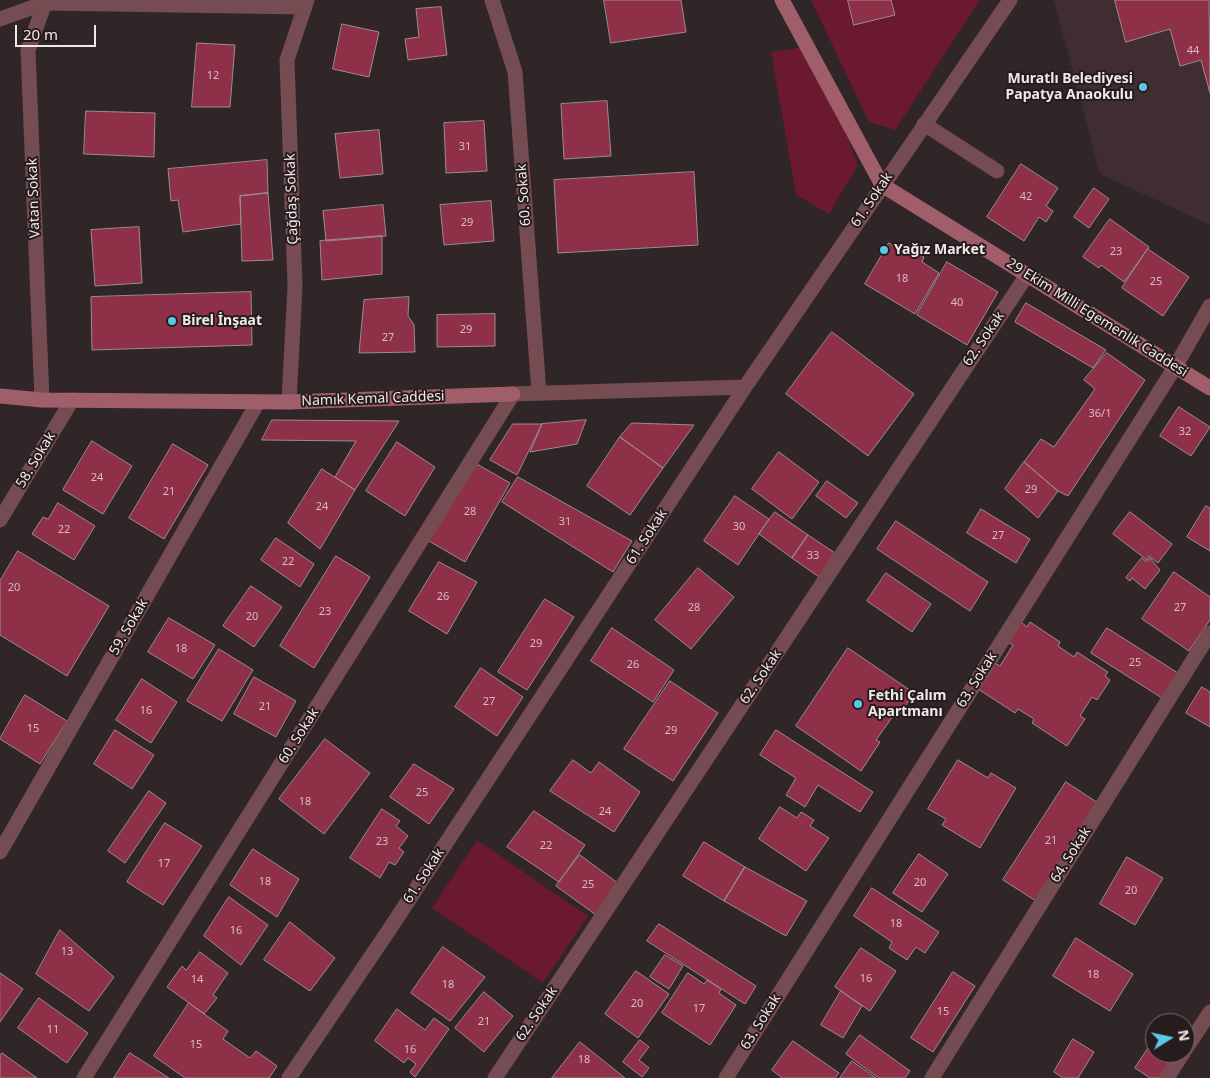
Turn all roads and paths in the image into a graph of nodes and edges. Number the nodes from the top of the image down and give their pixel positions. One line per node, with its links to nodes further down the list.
1 (492, 0): 15 (street, 60. Sokak)
2 (782, 0): 9 (street, 29 Ekim Milli Egemenlik Caddesi)
3 (1010, 0): 7 (street, 61. Sokak)
4 (45, 1): 5 (street); 6 (street); 18 (street, Vatan Sokak)
5 (306, 4): 21 (street, Çağdaş Sokak)
6 (0, 19)
7 (924, 124): 8 (street); 9 (street, 61. Sokak)
8 (997, 171)
9 (882, 185): 10 (street, 29 Ekim Milli Egemenlik Caddesi); 13 (street, 61. Sokak)
10 (1027, 275): 12 (street, 29 Ekim Milli Egemenlik Caddesi); 30 (street, 62. Sokak)
11 (1210, 306): 12 (street, 63. Sokak)
12 (1175, 368): 14 (street, 29 Ekim Milli Egemenlik Caddesi); 31 (street, 63. Sokak)
13 (746, 387): 15 (street, Namık Kemal Caddesi); 29 (street, 61. Sokak)
14 (1210, 388)
15 (539, 393): 16 (street, Namık Kemal Caddesi)
16 (513, 394): 21 (street, Namık Kemal Caddesi); 28 (street, 60. Sokak)
17 (0, 396): 18 (street, Namık Kemal Caddesi)
18 (42, 400): 19 (street, Namık Kemal Caddesi)
19 (72, 400): 20 (street, Namık Kemal Caddesi); 22 (street, 58. Sokak)
20 (258, 402): 21 (street, Namık Kemal Caddesi); 24 (street, 59. Sokak)
21 (289, 402)
22 (0, 520)
23 (1210, 633): 32 (street, 64. Sokak)
24 (0, 852)
25 (1210, 1012): 26 (street)
26 (1195, 1035)
27 (1177, 1063): 33 (street)
28 (84, 1078)
29 (289, 1078)
30 (495, 1078)
31 (726, 1078)
32 (932, 1078)
33 (1167, 1078)

